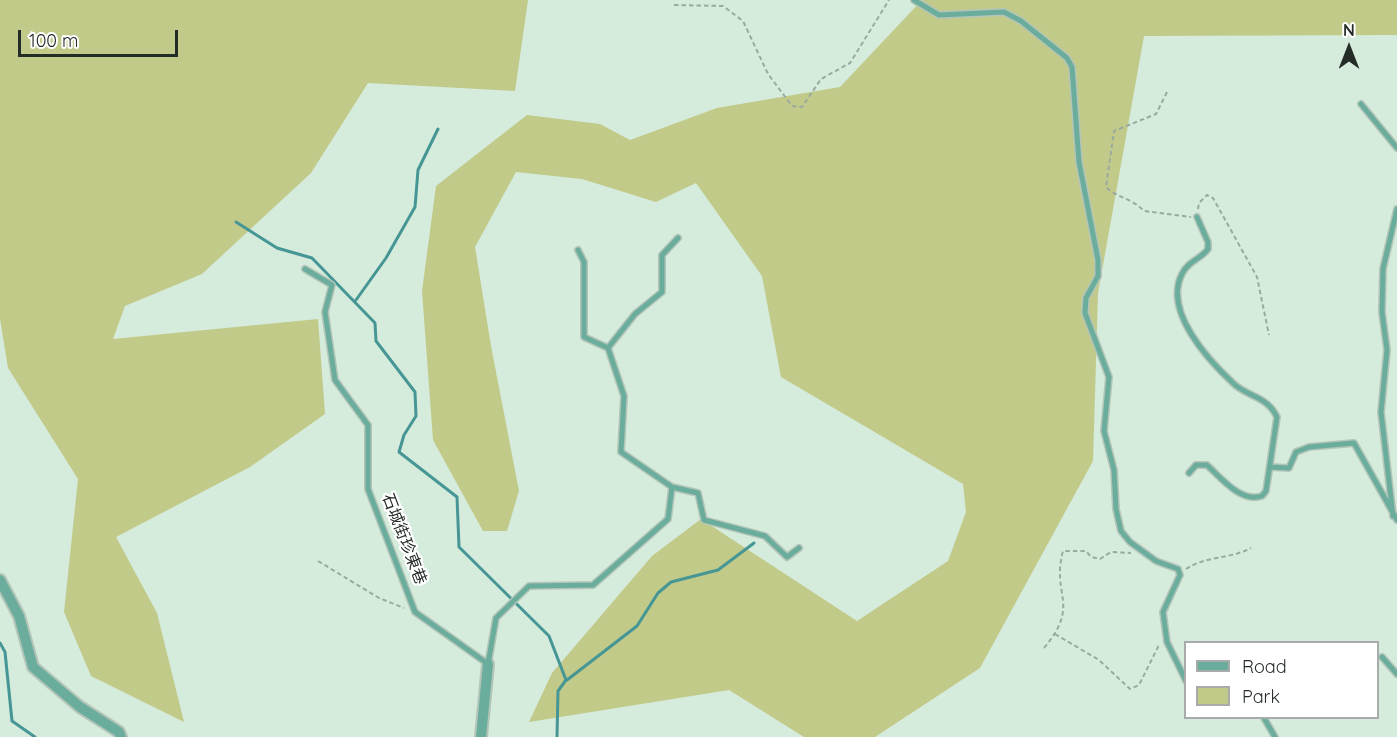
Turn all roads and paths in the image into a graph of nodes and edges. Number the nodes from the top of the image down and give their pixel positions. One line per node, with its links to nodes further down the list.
1 (889, 0): 3 (path)
2 (914, 0): 26 (lane)
3 (674, 5)
4 (1167, 92): 8 (path)
5 (1361, 104): 6 (lane)
6 (1397, 148)
7 (1397, 209): 17 (lane)
8 (1197, 217): 12 (path); 14 (lane)
9 (678, 238): 13 (lane)
10 (578, 250): 13 (lane)
11 (305, 269): 24 (lane, 石城街珍東巷)
12 (1269, 335)
13 (608, 348): 16 (lane)
14 (1270, 467): 15 (lane); 17 (lane)
15 (1188, 473)
16 (672, 487): 18 (lane); 29 (lane)
17 (1395, 518)
18 (799, 548)
19 (1251, 548): 22 (path)
20 (1138, 555): 25 (path)
21 (318, 561): 24 (path)
22 (1180, 572)
23 (0, 580): 33 (street)
24 (415, 612): 29 (lane)
25 (1055, 634): 26 (path); 27 (path)
26 (1167, 642): 31 (lane)
27 (1044, 648)
28 (1382, 657): 30 (lane)
29 (488, 664): 34 (street)
30 (1397, 674)
31 (1184, 679)
32 (1265, 719): 35 (lane)
33 (121, 737)
34 (481, 737)
35 (1275, 737)

